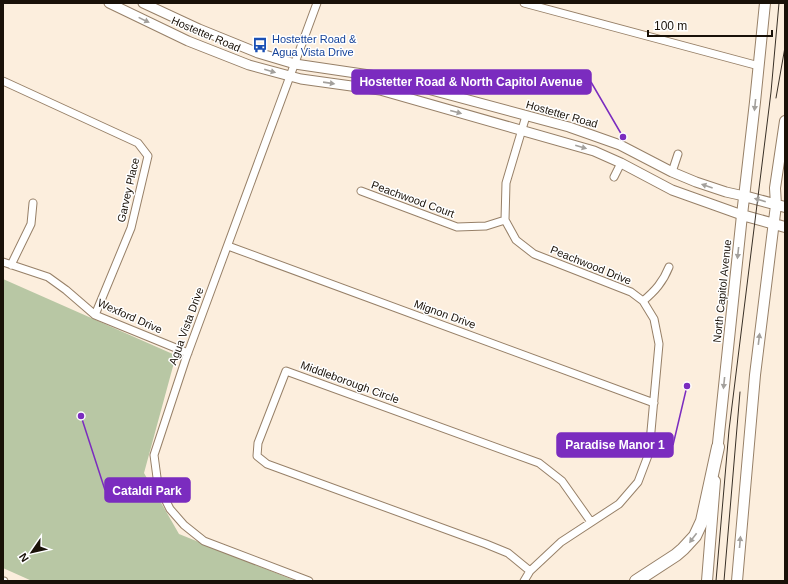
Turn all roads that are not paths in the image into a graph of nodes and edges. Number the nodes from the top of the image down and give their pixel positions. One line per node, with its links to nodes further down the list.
1 (109, 3): 8 (main road, Hostetter Road, one-way to 8)
2 (143, 3): 6 (main road, Hostetter Road)
3 (317, 3): 6 (street, Agua Vista Drive)
4 (524, 3): 7 (street)
5 (765, 3): 7 (main road, North Capitol Avenue)
6 (295, 64): 8 (street, Agua Vista Drive); 10 (main road, Hostetter Road)
7 (759, 66): 18 (main road, North Capitol Avenue, one-way to 18)
8 (291, 77): 12 (main road, Hostetter Road, one-way to 12); 25 (street, Agua Vista Drive)
9 (3, 81): 30 (street, Garvey Place)
10 (526, 116): 12 (street); 15 (main road, Hostetter Road)
11 (785, 121): 20 (main road)
12 (522, 130): 14 (main road, Hostetter Road, one-way to 14); 22 (street)
13 (678, 154): 15 (street)
14 (621, 162): 16 (street); 21 (main road, Hostetter Road)
15 (672, 172): 18 (main road, Hostetter Road, one-way to 15)
16 (614, 177)
17 (361, 191): 22 (street, Peachwood Court)
18 (744, 196): 20 (main road, Hostetter Road, one-way to 18); 21 (main road, North Capitol Avenue)
19 (33, 203): 27 (street)
20 (780, 206): 23 (main road)
21 (742, 215): 23 (main road, Hostetter Road); 33 (main road, North Capitol Avenue, one-way to 33)
22 (505, 220): 29 (street, Peachwood Drive)
23 (773, 224): 24 (main road, Hostetter Road); 40 (main road, one-way to 23)
24 (785, 228)
25 (228, 246): 31 (street, Agua Vista Drive); 32 (street, Mignon Drive)
26 (3, 262): 27 (street, Wexford Drive)
27 (11, 265): 30 (street, Wexford Drive)
28 (669, 267): 29 (street)
29 (643, 301): 32 (street, Peachwood Drive)
30 (95, 315): 31 (street, Wexford Drive)
31 (188, 353): 36 (street, Agua Vista Drive)
32 (654, 403): 34 (street, Peachwood Drive)
33 (718, 447): 38 (highway, one-way to 38); 39 (main road, North Capitol Avenue)
34 (591, 522): 35 (street, Peachwood Drive); 35 (street, Middleborough Circle)
35 (530, 571): 37 (street, Peachwood Drive)
36 (309, 581)
37 (524, 581)
38 (636, 581)
39 (707, 581)
40 (737, 581)

